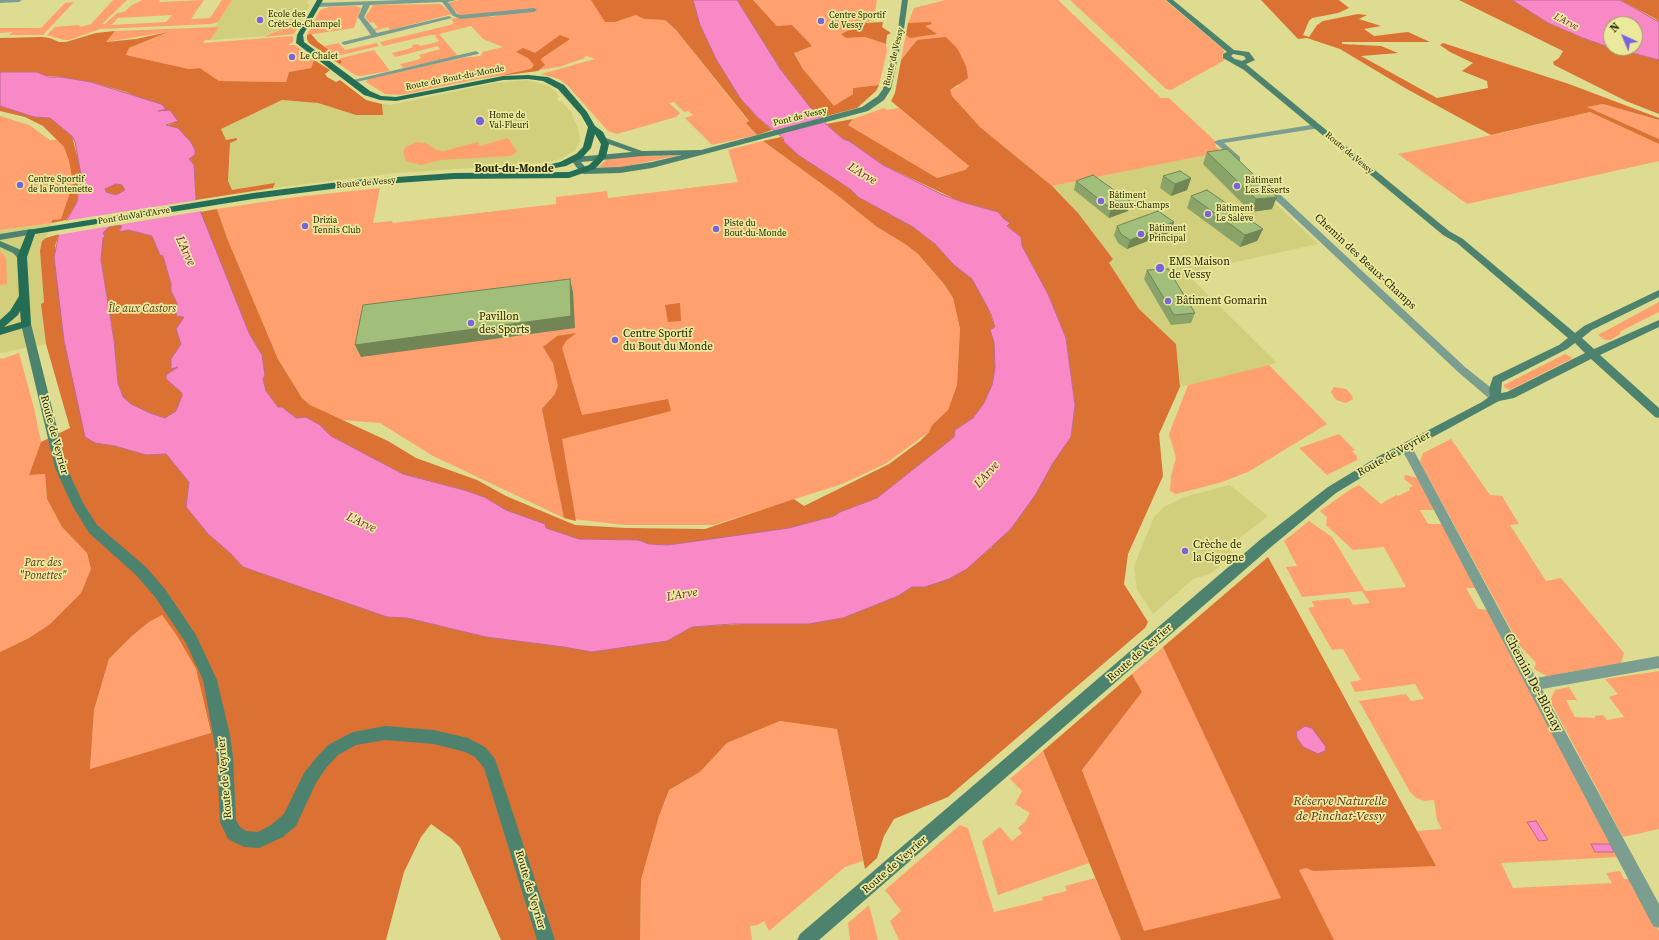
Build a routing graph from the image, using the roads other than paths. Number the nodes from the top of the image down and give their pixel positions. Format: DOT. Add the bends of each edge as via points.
graph roads {
  1 [pos="19,0"];
  2 [pos="453,0"];
  3 [pos="906,0"];
  4 [pos="1169,0"];
  5 [pos="0,1"];
  6 [pos="444,1"];
  7 [pos="319,3"];
  8 [pos="367,4"];
  9 [pos="534,10"];
  10 [pos="449,18"];
  11 [pos="375,35"];
  12 [pos="344,43"];
  13 [pos="1232,52"];
  14 [pos="476,53"];
  15 [pos="1249,62"];
  16 [pos="1239,63"];
  17 [pos="352,81"];
  18 [pos="846,115"];
  19 [pos="1320,126"];
  20 [pos="592,127"];
  21 [pos="759,138"];
  22 [pos="603,139"];
  23 [pos="699,152"];
  24 [pos="642,153"];
  25 [pos="602,157"];
  26 [pos="575,160"];
  27 [pos="1242,164"];
  28 [pos="584,171"];
  29 [pos="515,174"];
  30 [pos="1258,179"];
  31 [pos="218,202"];
  32 [pos="31,232"];
  33 [pos="0,237"];
  34 [pos="0,244"];
  35 [pos="22,257"];
  36 [pos="1657,294"];
  37 [pos="23,298"];
  38 [pos="1659,316"];
  39 [pos="1659,323"];
  40 [pos="26,324"];
  41 [pos="0,325"];
  42 [pos="1644,331"];
  43 [pos="0,332"];
  44 [pos="1575,338"];
  45 [pos="1592,354"];
  46 [pos="1496,398"];
  47 [pos="1659,414"];
  48 [pos="1404,448"];
  49 [pos="1659,662"];
  50 [pos="1534,684"];
  51 [pos="1659,920"];
  52 [pos="546,940"];
  53 [pos="806,940"];
  1 -- 5 [label="street"];
  2 -- 6 [label="street"];
  3 -- 18 [label="main road, Route de Vessy" via="887,88 874,104"];
  4 -- 13 [label="main road"];
  6 -- 8 [label="street"];
  6 -- 9 [label="street" via="455,15 461,17"];
  7 -- 8 [label="street"];
  7 -- 17 [label="main road, Route du Bout-du-Monde" via="299,41"];
  8 -- 11 [label="street" via="361,18"];
  10 -- 11 [label="street"];
  11 -- 12 [label="street"];
  13 -- 15 [label="main road, Route de Vessy" via="1249,55"];
  13 -- 16 [label="main road, Route de Vessy" via="1226,55 1227,58"];
  14 -- 17 [label="street, Route du Bout-du-Monde"];
  15 -- 16 [label="main road"];
  15 -- 19 [label="main road, Route de Vessy"];
  16 -- 19 [label="main road, Route de Vessy"];
  17 -- 20 [label="main road, Route du Bout-du-Monde" via="374,97 396,99 503,78 541,78 561,87"];
  18 -- 21 [label="main road, Pont de Vessy"];
  19 -- 27 [label="street" via="1218,142"];
  19 -- 44 [label="main road, Route de Vessy" via="1443,222 1460,241"];
  20 -- 22 [label="main road, Route du Bout-du-Monde"];
  20 -- 26 [label="main road" via="587,148"];
  21 -- 23 [label="main road, Route de Vessy"];
  22 -- 24 [label="main road, Route de Vessy"];
  22 -- 25 [label="main road"];
  23 -- 24 [label="main road, Route de Vessy"];
  23 -- 28 [label="main road, Route de Vessy" via="652,165 612,171"];
  24 -- 25 [label="main road, Route de Vessy"];
  25 -- 26 [label="main road, Route de Vessy"];
  25 -- 28 [label="main road"];
  26 -- 28 [label="main road"];
  26 -- 29 [label="main road, Route de Vessy" via="551,168"];
  28 -- 29 [label="main road, Route de Vessy" via="557,176"];
  29 -- 31 [label="main road, Route de Vessy" via="355,183"];
  30 -- 46 [label="street, Chemin des Beaux-Champs" via="1461,369"];
  31 -- 32 [label="main road, Pont du Val-d'Arve"];
  32 -- 33 [label="main road"];
  32 -- 35 [label="main road, Route de Veyrier"];
  34 -- 35 [label="main road" via="16,250"];
  35 -- 37 [label="main road, Route de Veyrier"];
  36 -- 44 [label="main road" via="1588,328"];
  37 -- 40 [label="main road, Route de Veyrier"];
  37 -- 41 [label="main road" via="14,312"];
  38 -- 42 [label="main road" via="1646,322"];
  39 -- 42 [label="main road, Route de Veyrier"];
  40 -- 43 [label="main road"];
  40 -- 52 [label="main road, Route de Veyrier" via="61,468 78,505 93,528 141,571 160,593 191,639 207,674 222,735 228,822 234,833 244,839 259,840 277,831 294,813 310,778 321,762 333,750 353,739 385,733 434,737 468,745 480,752 490,764"];
  42 -- 45 [label="main road, Route de Veyrier"];
  44 -- 45 [label="main road, Route de Vessy"];
  44 -- 46 [label="main road" via="1563,347 1497,380 1494,389"];
  45 -- 46 [label="main road, Route de Veyrier" via="1510,395"];
  45 -- 47 [label="main road, Route de Vessy"];
  46 -- 48 [label="main road, Route de Veyrier"];
  48 -- 50 [label="street, Chemin De-Blonay" via="1410,454"];
  48 -- 53 [label="main road, Route de Veyrier" via="1341,484 1305,511"];
  49 -- 50 [label="street"];
  50 -- 51 [label="street, Chemin De-Blonay"];
}
